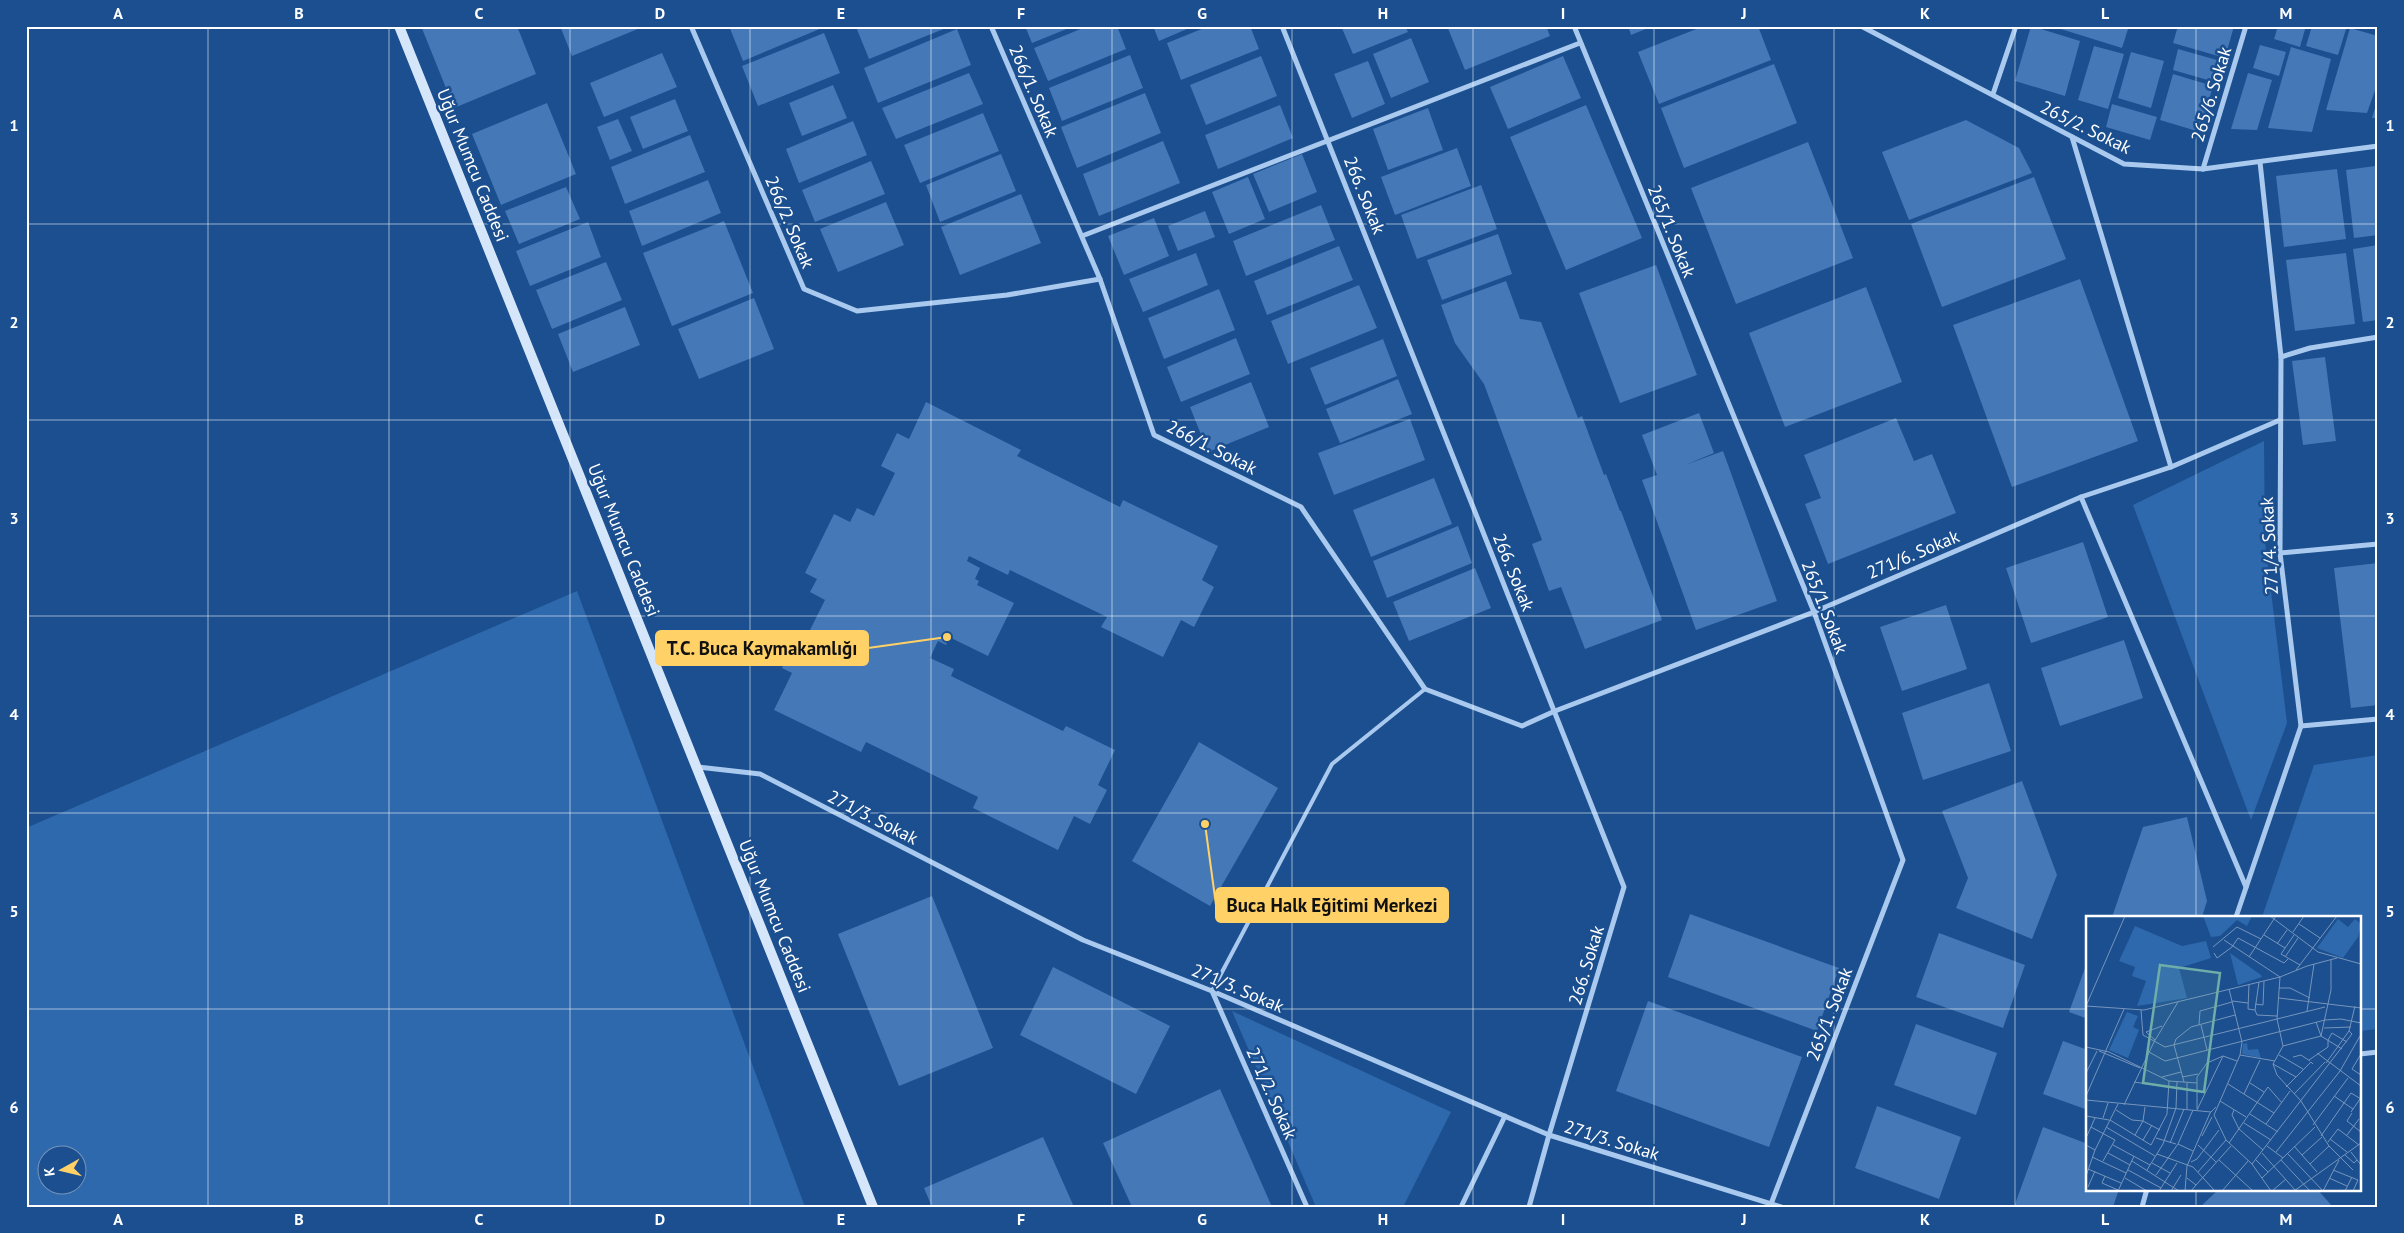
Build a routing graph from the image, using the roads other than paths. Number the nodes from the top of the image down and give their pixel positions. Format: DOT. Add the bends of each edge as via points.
graph roads {
  1 [pos="399,26"];
  2 [pos="691,26"];
  3 [pos="991,26"];
  4 [pos="1282,26"];
  5 [pos="1574,26"];
  6 [pos="1861,26"];
  7 [pos="2016,26"];
  8 [pos="2246,26"];
  9 [pos="1580,43"];
  10 [pos="1993,94"];
  11 [pos="2072,137"];
  12 [pos="1328,140"];
  13 [pos="2378,146"];
  14 [pos="2260,162"];
  15 [pos="2203,169"];
  16 [pos="1082,236"];
  17 [pos="1100,279"];
  18 [pos="2378,337"];
  19 [pos="2280,356"];
  20 [pos="2280,420"];
  21 [pos="2171,467"];
  22 [pos="2081,497"];
  23 [pos="2378,544"];
  24 [pos="2280,553"];
  25 [pos="1814,612"];
  26 [pos="1425,689"];
  27 [pos="1555,711"];
  28 [pos="2378,719"];
  29 [pos="2302,726"];
  30 [pos="698,768"];
  31 [pos="2246,887"];
  32 [pos="2236,916"];
  33 [pos="1212,991"];
  34 [pos="2378,1052"];
  35 [pos="2362,1054"];
  36 [pos="1505,1116"];
  37 [pos="1549,1135"];
  38 [pos="2147,1190"];
  39 [pos="1771,1204"];
  40 [pos="873,1207"];
  41 [pos="1307,1207"];
  42 [pos="1461,1207"];
  43 [pos="1529,1207"];
  44 [pos="1781,1207"];
  45 [pos="2142,1207"];
  1 -- 30 [label="main road, Uğur Mumcu Caddesi"];
  2 -- 17 [label="street, 266/2. Sokak" via="804,289 857,311 1007,295"];
  3 -- 16 [label="street, 266/1. Sokak"];
  4 -- 12 [label="street, 266. Sokak"];
  5 -- 9 [label="street, 265/1. Sokak"];
  6 -- 10 [label="street, 265/2. Sokak"];
  7 -- 10 [label="street"];
  8 -- 15 [label="street, 265/6. Sokak"];
  9 -- 12 [label="street"];
  9 -- 25 [label="street, 265/1. Sokak"];
  10 -- 11 [label="street, 265/2. Sokak"];
  11 -- 15 [label="street, 265/2. Sokak" via="2124,164"];
  11 -- 21 [label="street"];
  12 -- 16 [label="street"];
  12 -- 27 [label="street, 266. Sokak"];
  13 -- 14 [label="street, 265/2. Sokak"];
  14 -- 15 [label="street, 265/2. Sokak"];
  14 -- 19 [label="street, 271/4. Sokak"];
  16 -- 17 [label="street, 266/1. Sokak"];
  17 -- 26 [label="street, 266/1. Sokak" via="1154,435 1301,507"];
  18 -- 19 [label="street"];
  19 -- 20 [label="street, 271/4. Sokak"];
  20 -- 21 [label="street, 271/6. Sokak"];
  20 -- 24 [label="street, 271/4. Sokak"];
  21 -- 22 [label="street, 271/6. Sokak"];
  22 -- 25 [label="street, 271/6. Sokak"];
  22 -- 31 [label="street"];
  23 -- 24 [label="street"];
  24 -- 29 [label="street, 271/4. Sokak"];
  25 -- 27 [label="street, 271/6. Sokak"];
  25 -- 39 [label="street, 265/1. Sokak" via="1902,860"];
  26 -- 27 [label="street" via="1522,726"];
  26 -- 33 [label="lane" via="1332,764"];
  27 -- 37 [label="street, 266. Sokak" via="1624,886"];
  28 -- 29 [label="street"];
  29 -- 31 [label="street, 271/4. Sokak"];
  30 -- 33 [label="street, 271/3. Sokak" via="760,774 1083,940"];
  30 -- 40 [label="main road, Uğur Mumcu Caddesi"];
  31 -- 32 [label="street, 271/4. Sokak"];
  33 -- 36 [label="street, 271/3. Sokak"];
  33 -- 41 [label="street, 271/2. Sokak"];
  34 -- 35 [label="street"];
  36 -- 37 [label="street, 271/3. Sokak"];
  36 -- 42 [label="street"];
  37 -- 39 [label="street, 271/3. Sokak"];
  37 -- 43 [label="street"];
  38 -- 45 [label="street"];
  39 -- 44 [label="street, 271/3. Sokak"];
}
